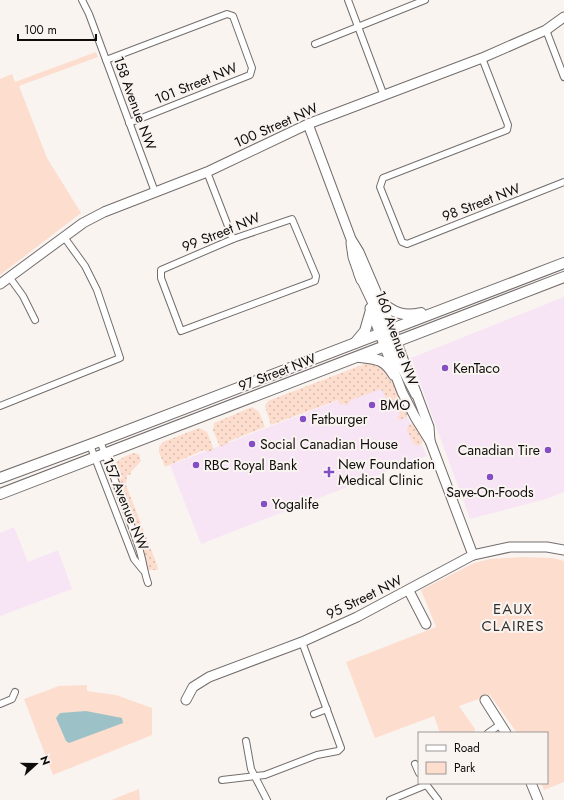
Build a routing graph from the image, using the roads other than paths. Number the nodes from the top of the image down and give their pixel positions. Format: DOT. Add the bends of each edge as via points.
graph roads {
  1 [pos="82,0"];
  2 [pos="348,0"];
  3 [pos="425,0"];
  4 [pos="564,18"];
  5 [pos="358,27"];
  6 [pos="546,30"];
  7 [pos="315,44"];
  8 [pos="482,58"];
  9 [pos="106,60"];
  10 [pos="564,77"];
  11 [pos="384,96"];
  12 [pos="129,123"];
  13 [pos="308,124"];
  14 [pos="207,172"];
  15 [pos="564,182"];
  16 [pos="155,192"];
  17 [pos="64,237"];
  18 [pos="233,239"];
  19 [pos="351,239"];
  20 [pos="564,263"];
  21 [pos="359,273"];
  22 [pos="564,277"];
  23 [pos="10,278"];
  24 [pos="0,284"];
  25 [pos="380,301"];
  26 [pos="445,309"];
  27 [pos="371,310"];
  28 [pos="34,320"];
  29 [pos="386,332"];
  30 [pos="353,344"];
  31 [pos="390,344"];
  32 [pos="358,356"];
  33 [pos="394,375"];
  34 [pos="416,394"];
  35 [pos="0,406"];
  36 [pos="100,441"];
  37 [pos="430,441"];
  38 [pos="90,445"];
  39 [pos="105,454"];
  40 [pos="94,458"];
  41 [pos="0,478"];
  42 [pos="0,494"];
  43 [pos="564,550"];
  44 [pos="473,555"];
  45 [pos="143,570"];
  46 [pos="148,583"];
  47 [pos="409,591"];
  48 [pos="426,624"];
  49 [pos="302,642"];
  50 [pos="15,692"];
  51 [pos="186,700"];
  52 [pos="485,700"];
  53 [pos="0,704"];
  54 [pos="328,709"];
  55 [pos="314,714"];
  56 [pos="501,724"];
  57 [pos="489,732"];
  58 [pos="505,732"];
  59 [pos="246,741"];
  60 [pos="415,764"];
  61 [pos="418,770"];
  62 [pos="254,777"];
  63 [pos="222,780"];
  64 [pos="425,784"];
  65 [pos="532,784"];
  66 [pos="267,800"];
  67 [pos="390,800"];
  68 [pos="438,800"];
  69 [pos="538,800"];
  1 -- 9 [label="street, 158 Avenue NW"];
  2 -- 5 [label="street"];
  3 -- 5 [label="street"];
  4 -- 6 [label="street, 100 Street NW"];
  5 -- 7 [label="street"];
  5 -- 11 [label="street"];
  6 -- 8 [label="street, 100 Street NW"];
  6 -- 10 [label="street"];
  8 -- 11 [label="street, 100 Street NW"];
  8 -- 15 [label="street, 98 Street NW" via="508,125 506,130 383,178 380,187 402,242 407,244"];
  9 -- 12 [label="street, 158 Avenue NW"];
  9 -- 12 [label="street, 101 Street NW" via="227,14 232,16 252,68 250,75"];
  11 -- 13 [label="street, 100 Street NW"];
  12 -- 16 [label="street, 158 Avenue NW"];
  13 -- 14 [label="street, 100 Street NW"];
  13 -- 19 [label="street, 160 Avenue NW"];
  14 -- 16 [label="street, 100 Street NW"];
  14 -- 18 [label="street"];
  16 -- 17 [label="street, 100 Street NW" via="104,212"];
  17 -- 23 [label="street, 100 Street NW"];
  17 -- 35 [label="street" via="86,266 120,358"];
  18 -- 18 [label="street, 99 Street NW" via="161,270 161,278 181,331 316,281 292,220"];
  19 -- 21 [label="street, 160 Avenue NW" via="353,257"];
  19 -- 25 [label="street, 160 Avenue NW"];
  20 -- 26 [label="main road, 97 Street NW"];
  21 -- 27 [label="street, 160 Avenue NW"];
  21 -- 29 [label="main road"];
  22 -- 31 [label="main road, 97 Street NW"];
  23 -- 24 [label="street, 100 Street NW"];
  23 -- 28 [label="street" via="24,296"];
  25 -- 26 [label="main road" via="391,310 405,316"];
  25 -- 29 [label="street, 160 Avenue NW"];
  26 -- 29 [label="main road, 97 Street NW"];
  27 -- 29 [label="street, 160 Avenue NW"];
  27 -- 30 [label="main road" via="365,331"];
  29 -- 30 [label="main road, 97 Street NW"];
  29 -- 31 [label="main road" via="393,341"];
  30 -- 36 [label="main road, 97 Street NW"];
  31 -- 32 [label="main road, 97 Street NW"];
  31 -- 33 [label="street, 160 Avenue NW"];
  31 -- 34 [label="main road"];
  32 -- 33 [label="main road" via="383,361"];
  32 -- 39 [label="main road, 97 Street NW"];
  33 -- 37 [label="street, 160 Avenue NW"];
  34 -- 37 [label="street, 160 Avenue NW" via="429,427"];
  36 -- 38 [label="main road, 97 Street NW"];
  36 -- 39 [label="street, 157 Avenue NW"];
  37 -- 44 [label="street, 160 Avenue NW"];
  38 -- 40 [label="street, 157 Avenue NW"];
  38 -- 41 [label="main road, 97 Street NW"];
  39 -- 40 [label="main road, 97 Street NW"];
  39 -- 45 [label="street, 157 Avenue NW" via="142,557"];
  40 -- 42 [label="main road, 97 Street NW"];
  40 -- 45 [label="street, 157 Avenue NW" via="134,559"];
  43 -- 44 [label="street, 95 Street NW" via="547,547 510,547"];
  44 -- 47 [label="street, 95 Street NW"];
  45 -- 46 [label="street, 157 Avenue NW"];
  47 -- 48 [label="street"];
  47 -- 49 [label="street, 95 Street NW"];
  49 -- 51 [label="street, 95 Street NW" via="209,677 193,687"];
  49 -- 54 [label="street"];
  50 -- 53 [label="street" via="12,698"];
  52 -- 56 [label="street"];
  54 -- 55 [label="street"];
  54 -- 62 [label="street" via="341,744 338,751 317,755"];
  56 -- 57 [label="street"];
  56 -- 58 [label="street"];
  59 -- 62 [label="street"];
  60 -- 61 [label="street"];
  62 -- 63 [label="street"];
  62 -- 66 [label="street"];
  64 -- 67 [label="street"];
  64 -- 68 [label="street"];
  65 -- 69 [label="street"];
}
